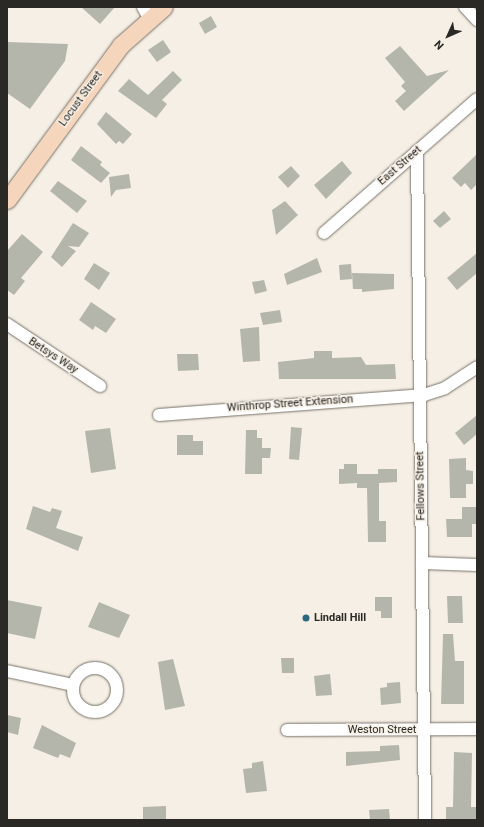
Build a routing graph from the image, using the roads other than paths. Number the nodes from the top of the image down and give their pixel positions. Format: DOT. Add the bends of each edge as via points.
graph roads {
  1 [pos="164,7"];
  2 [pos="465,7"];
  3 [pos="146,13"];
  4 [pos="477,20"];
  5 [pos="477,99"];
  6 [pos="417,151"];
  7 [pos="7,200"];
  8 [pos="324,233"];
  9 [pos="7,324"];
  10 [pos="477,367"];
  11 [pos="100,386"];
  12 [pos="420,396"];
  13 [pos="160,415"];
  14 [pos="422,563"];
  15 [pos="477,565"];
  16 [pos="7,671"];
  17 [pos="73,685"];
  18 [pos="477,728"];
  19 [pos="287,730"];
  20 [pos="425,730"];
  21 [pos="425,820"];
  1 -- 3 [label="main road, Locust Street"];
  2 -- 4 [label="street"];
  3 -- 7 [label="main road, Locust Street"];
  5 -- 6 [label="street, East Street"];
  6 -- 8 [label="street, East Street"];
  6 -- 12 [label="street, Fellows Street"];
  9 -- 11 [label="street, Betsys Way"];
  10 -- 12 [label="street, Winthrop Street Extension" via="445,388"];
  12 -- 13 [label="street, Winthrop Street Extension"];
  12 -- 14 [label="street, Fellows Street"];
  14 -- 15 [label="street"];
  14 -- 20 [label="street, Fellows Street"];
  16 -- 17 [label="street"];
  18 -- 20 [label="street, Weston Street"];
  19 -- 20 [label="street, Weston Street"];
  20 -- 21 [label="street, Fellows Street"];
}
